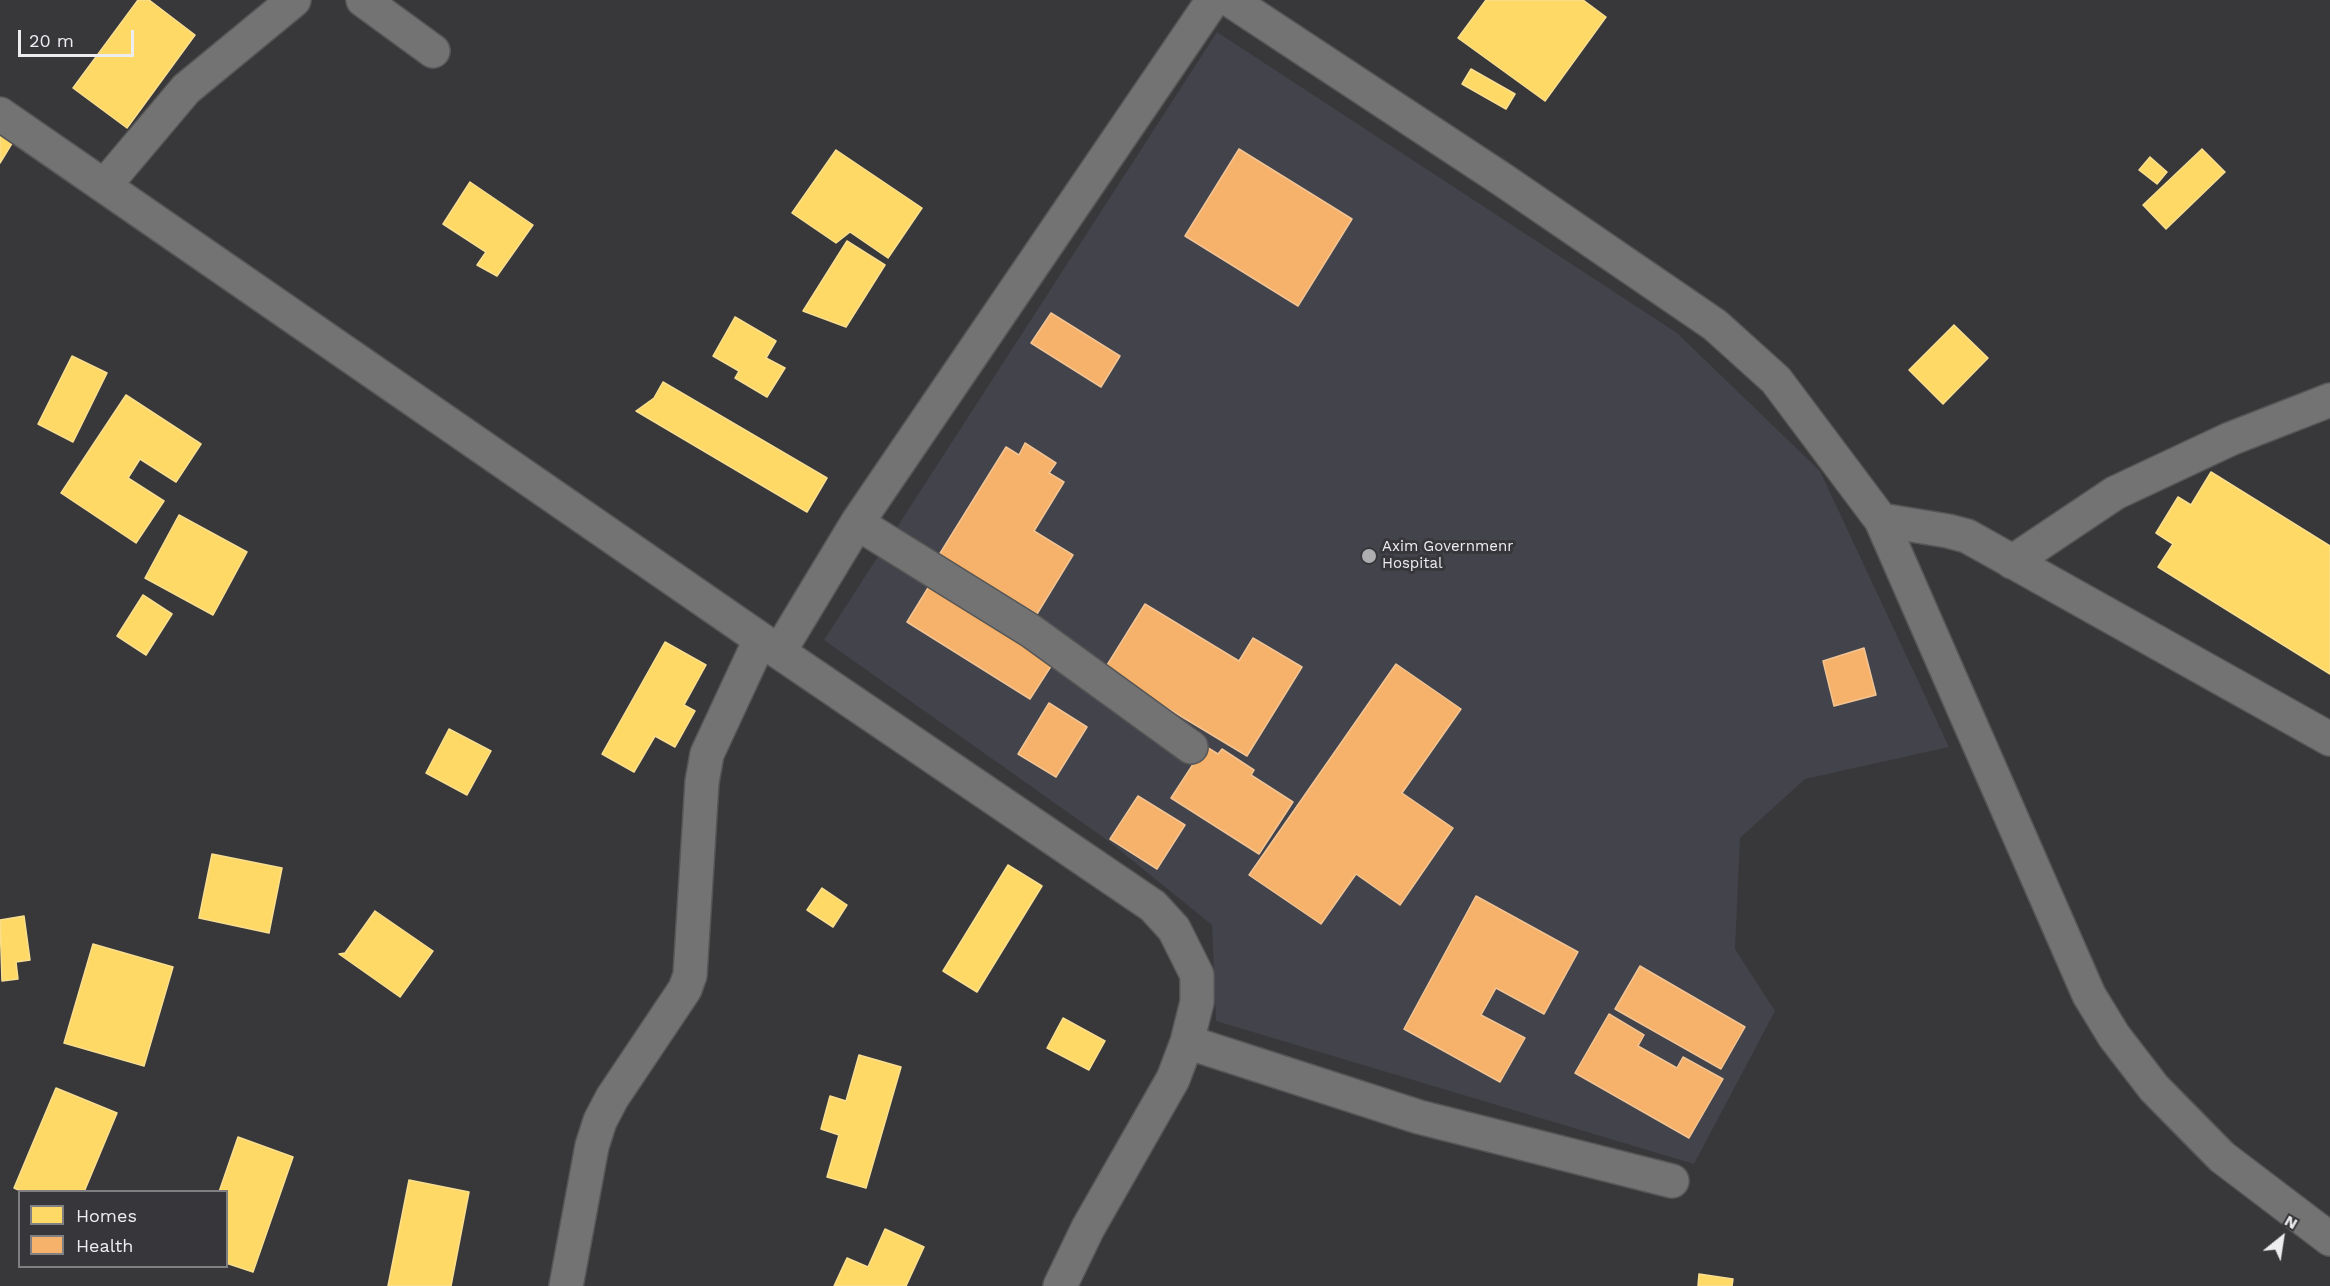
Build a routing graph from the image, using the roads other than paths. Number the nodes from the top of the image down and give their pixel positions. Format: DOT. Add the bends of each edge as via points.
graph roads {
  1 [pos="294,0"];
  2 [pos="363,0"];
  3 [pos="1213,0"];
  4 [pos="1230,0"];
  5 [pos="433,51"];
  6 [pos="0,114"];
  7 [pos="105,185"];
  8 [pos="2330,400"];
  9 [pos="1881,520"];
  10 [pos="857,523"];
  11 [pos="2012,562"];
  12 [pos="770,646"];
  13 [pos="2330,739"];
  14 [pos="1191,747"];
  15 [pos="1187,1042"];
  16 [pos="1672,1181"];
  17 [pos="2330,1239"];
  18 [pos="566,1286"];
  19 [pos="1060,1286"];
  1 -- 7 [label="street" via="186,89"];
  2 -- 5 [label="street"];
  3 -- 10 [label="street"];
  4 -- 9 [label="street" via="1715,325 1776,380"];
  6 -- 7 [label="street"];
  7 -- 12 [label="street"];
  8 -- 11 [label="street" via="2230,439 2115,493"];
  9 -- 11 [label="street" via="1967,536"];
  9 -- 17 [label="street" via="2090,994 2114,1036 2154,1088 2222,1157"];
  10 -- 12 [label="street"];
  10 -- 14 [label="street" via="1031,631"];
  11 -- 13 [label="street"];
  12 -- 15 [label="street" via="1153,906 1174,928 1197,975 1197,1002"];
  12 -- 18 [label="street" via="707,754 690,975 685,989 600,1121"];
  15 -- 16 [label="street" via="1430,1120"];
  15 -- 19 [label="street" via="1173,1079 1088,1228"];
}
